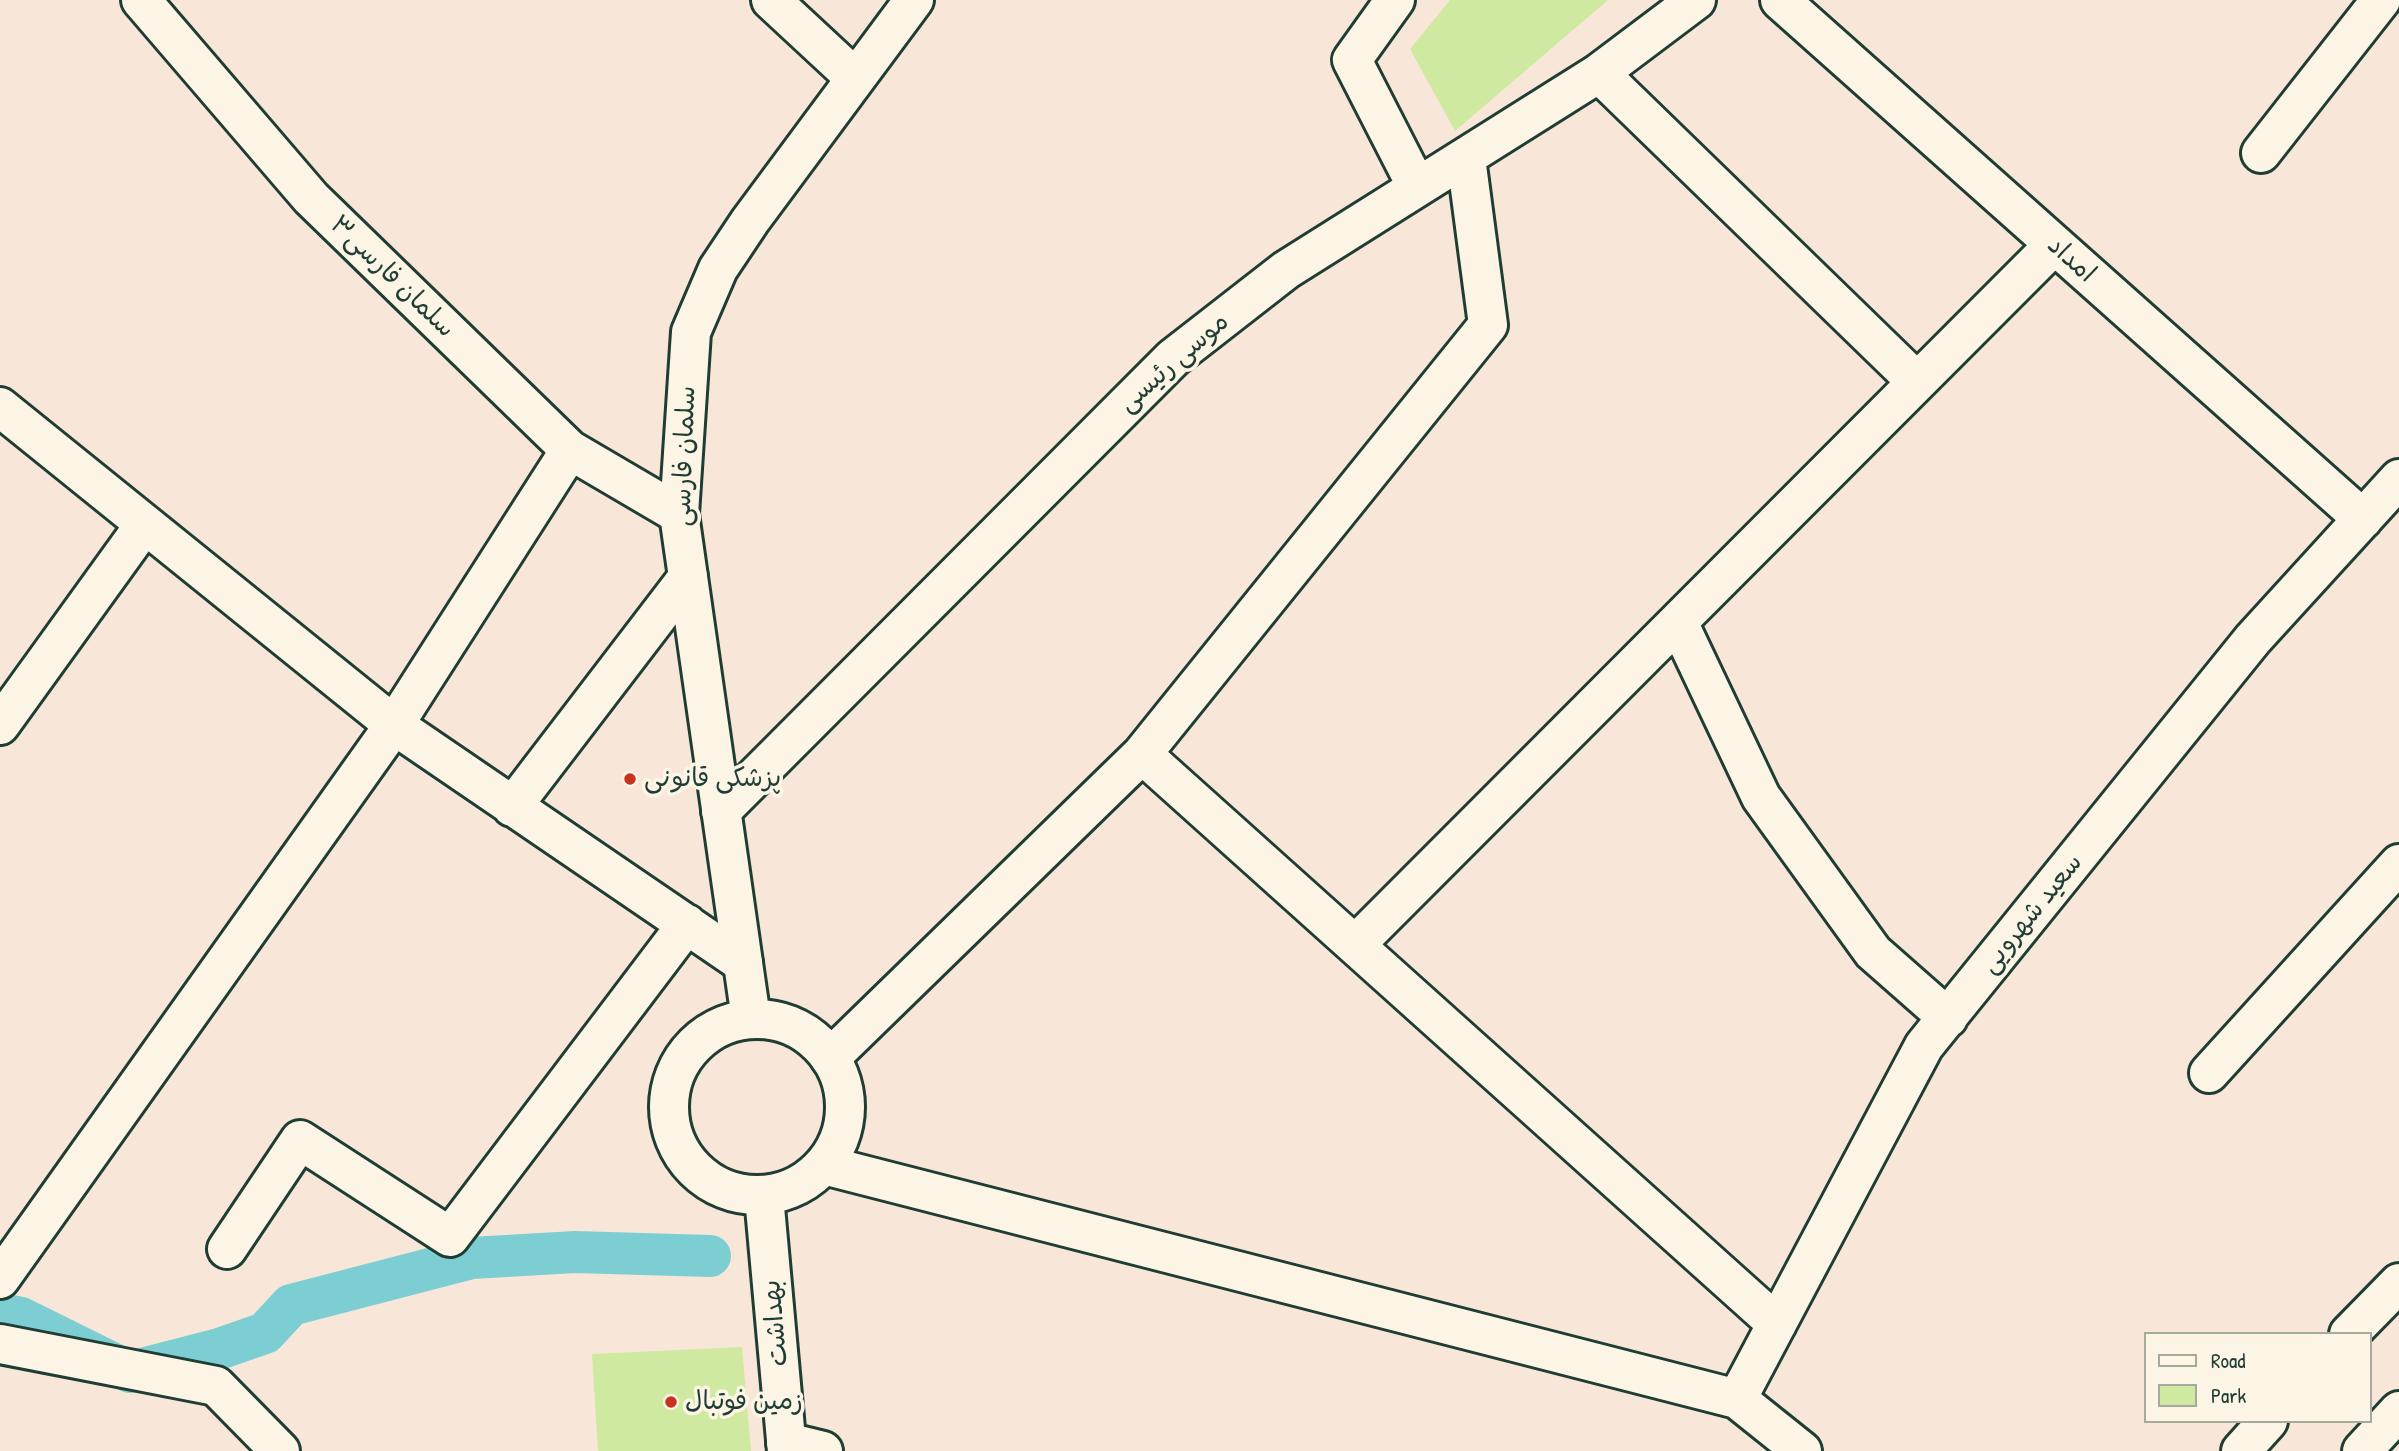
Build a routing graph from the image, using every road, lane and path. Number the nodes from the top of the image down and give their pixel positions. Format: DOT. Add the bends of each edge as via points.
graph roads {
  1 [pos="141,0"];
  2 [pos="771,0"];
  3 [pos="914,0"];
  4 [pos="1395,0"];
  5 [pos="1696,0"];
  6 [pos="1780,0"];
  7 [pos="2381,0"];
  8 [pos="1600,73"];
  9 [pos="855,78"];
  10 [pos="2261,153"];
  11 [pos="1466,158"];
  12 [pos="1417,187"];
  13 [pos="2053,245"];
  14 [pos="1917,382"];
  15 [pos="0,407"];
  16 [pos="570,450"];
  17 [pos="2399,479"];
  18 [pos="679,514"];
  19 [pos="2363,519"];
  20 [pos="145,524"];
  21 [pos="688,577"];
  22 [pos="1678,622"];
  23 [pos="13,679"];
  24 [pos="0,724"];
  25 [pos="394,725"];
  26 [pos="1142,754"];
  27 [pos="512,807"];
  28 [pos="721,811"];
  29 [pos="2399,864"];
  30 [pos="687,924"];
  31 [pos="1355,946"];
  32 [pos="743,963"];
  33 [pos="1948,1018"];
  34 [pos="751,1019"];
  35 [pos="830,1058"];
  36 [pos="2209,1073"];
  37 [pos="824,1165"];
  38 [pos="764,1196"];
  39 [pos="227,1249"];
  40 [pos="0,1279"];
  41 [pos="2399,1283"];
  42 [pos="1777,1324"];
  43 [pos="2351,1332"];
  44 [pos="0,1345"];
  45 [pos="1737,1399"];
  46 [pos="2399,1411"];
  47 [pos="2266,1423"];
  48 [pos="787,1446"];
  49 [pos="281,1451"];
  50 [pos="823,1451"];
  51 [pos="1802,1451"];
  52 [pos="2241,1451"];
  53 [pos="2362,1451"];
  1 -- 16 [label="street, سلمان فارسی۳" via="311,198"];
  2 -- 9 [label="street"];
  3 -- 9 [label="street, سلمان فارسی"];
  4 -- 12 [label="street" via="1352,60"];
  5 -- 8 [label="street, موسی رئیسی"];
  6 -- 13 [label="street, امداد"];
  7 -- 10 [label="street"];
  8 -- 11 [label="street, موسی رئیسی"];
  8 -- 14 [label="street"];
  9 -- 18 [label="street, سلمان فارسی" via="718,269 691,332"];
  11 -- 12 [label="street, موسی رئیسی"];
  11 -- 26 [label="street" via="1488,325"];
  12 -- 28 [label="street, موسی رئیسی" via="1286,270 1173,358"];
  13 -- 14 [label="street"];
  13 -- 19 [label="street, امداد"];
  14 -- 22 [label="street"];
  15 -- 20 [label="street"];
  16 -- 18 [label="street, سلمان فارسی۳"];
  16 -- 25 [label="street"];
  17 -- 19 [label="street, سعید شهرویی"];
  18 -- 21 [label="street, سلمان فارسی"];
  19 -- 33 [label="street, سعید شهرویی" via="2253,639"];
  20 -- 23 [label="street"];
  20 -- 25 [label="street"];
  21 -- 27 [label="street"];
  21 -- 28 [label="street, سلمان فارسی"];
  22 -- 31 [label="street"];
  22 -- 33 [label="street" via="1761,797 1872,952"];
  23 -- 24 [label="street"];
  25 -- 27 [label="street"];
  25 -- 40 [label="street"];
  26 -- 31 [label="street"];
  26 -- 35 [label="street"];
  27 -- 30 [label="street"];
  28 -- 32 [label="street, سلمان فارسی"];
  29 -- 36 [label="street"];
  30 -- 32 [label="street"];
  30 -- 39 [label="street" via="450,1237 300,1140"];
  31 -- 42 [label="street"];
  32 -- 34 [label="street, سلمان فارسی"];
  33 -- 42 [label="street, سعید شهرویی" via="1924,1046"];
  34 -- 35 [label="street" via="774,1020 796,1028 815,1040"];
  34 -- 38 [label="street" via="708,1034 690,1050 678,1069 669,1114 684,1157 700,1174 741,1195"];
  35 -- 37 [label="street" via="841,1078 844,1124"];
  37 -- 38 [label="street" via="807,1181"];
  37 -- 45 [label="street"];
  38 -- 48 [label="street, بهداشت"];
  41 -- 43 [label="street"];
  42 -- 45 [label="street, سعید شهرویی"];
  44 -- 49 [label="street" via="216,1386"];
  45 -- 51 [label="street"];
  46 -- 53 [label="street"];
  47 -- 52 [label="street"];
  48 -- 50 [label="street"];
}
